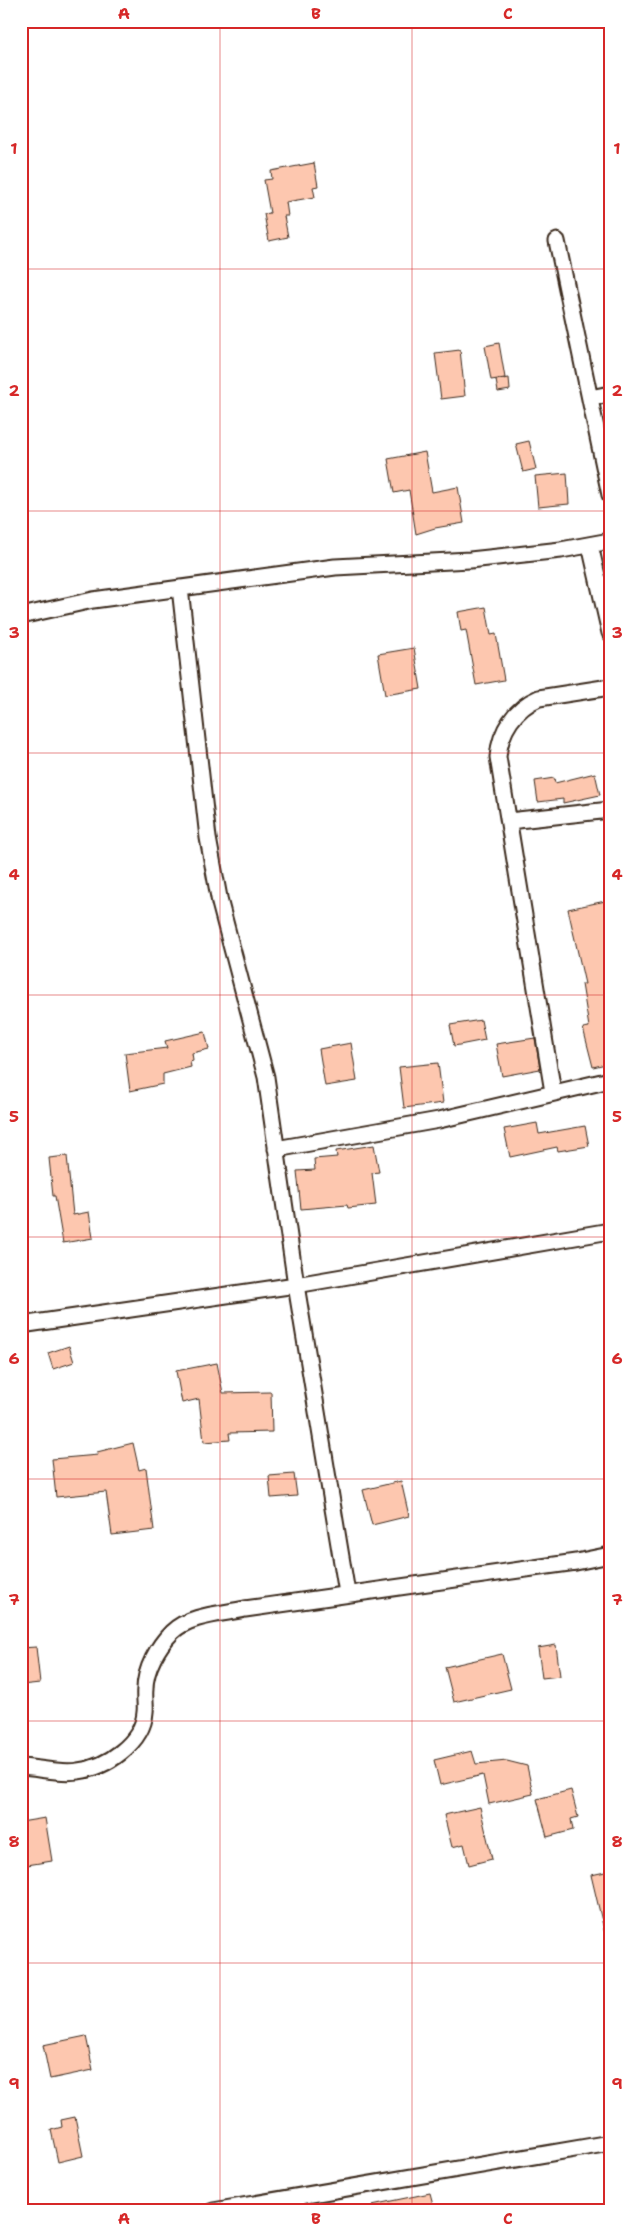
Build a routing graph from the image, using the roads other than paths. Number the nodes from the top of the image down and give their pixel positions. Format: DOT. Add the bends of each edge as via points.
graph roads {
  1 [pos="557,241"];
  2 [pos="610,394"];
  3 [pos="590,398"];
  4 [pos="610,496"];
  5 [pos="610,541"];
  6 [pos="590,545"];
  7 [pos="180,588"];
  8 [pos="21,616"];
  9 [pos="610,633"];
  10 [pos="610,687"];
  11 [pos="610,810"];
  12 [pos="510,821"];
  13 [pos="610,1080"];
  14 [pos="553,1092"];
  15 [pos="276,1149"];
  16 [pos="610,1231"];
  17 [pos="296,1285"];
  18 [pos="21,1325"];
  19 [pos="610,1555"];
  20 [pos="347,1593"];
  21 [pos="21,1767"];
  22 [pos="610,2143"];
  23 [pos="213,2211"];
  1 -- 3 [label="street"];
  2 -- 3 [label="street"];
  3 -- 4 [label="street"];
  5 -- 6 [label="street"];
  6 -- 7 [label="street" via="470,560 335,567"];
  6 -- 9 [label="street"];
  7 -- 8 [label="street" via="94,600"];
  7 -- 15 [label="street" via="212,857 220,903 259,1047"];
  10 -- 12 [label="street" via="539,698 528,703 509,723 499,743 498,757"];
  11 -- 12 [label="street"];
  12 -- 14 [label="street"];
  13 -- 14 [label="street"];
  14 -- 15 [label="street" via="438,1120"];
  15 -- 17 [label="street"];
  16 -- 17 [label="street"];
  17 -- 18 [label="street"];
  17 -- 20 [label="street"];
  19 -- 20 [label="street"];
  20 -- 21 [label="street" via="245,1609 186,1623 173,1630 152,1662 145,1687 145,1719 123,1751 100,1766 76,1772"];
  22 -- 23 [label="street"];
}
